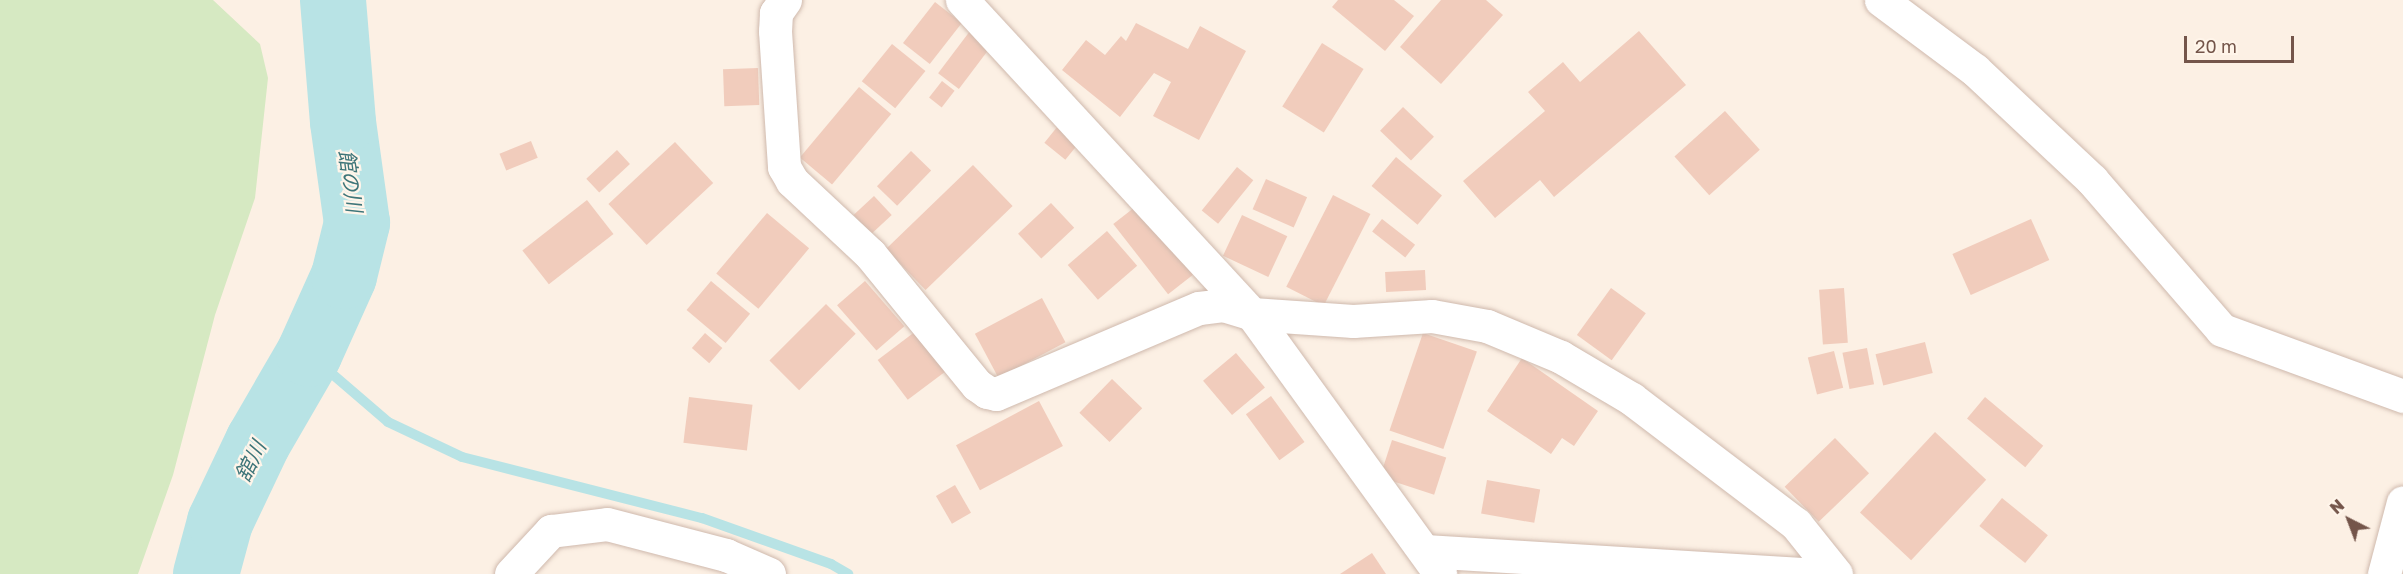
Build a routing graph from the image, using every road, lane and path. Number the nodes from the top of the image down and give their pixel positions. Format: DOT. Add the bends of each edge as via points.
graph roads {
  1 [pos="784,0"];
  2 [pos="962,0"];
  3 [pos="1881,0"];
  4 [pos="1252,314"];
  5 [pos="2403,396"];
  6 [pos="2403,502"];
  7 [pos="1432,562"];
  8 [pos="511,574"];
  9 [pos="769,574"];
  10 [pos="1805,574"];
  11 [pos="1836,574"];
  12 [pos="2384,574"];
  1 -- 4 [label="street" via="776,13 775,32 784,167 792,181 870,254 977,385 996,394 1199,308 1223,305"];
  2 -- 4 [label="street"];
  3 -- 5 [label="street" via="1975,70 2092,180 2222,330"];
  4 -- 7 [label="street"];
  4 -- 11 [label="street" via="1353,321 1432,316 1487,326 1561,357 1632,399 1796,524"];
  6 -- 12 [label="street"];
  7 -- 10 [label="street"];
  8 -- 9 [label="street" via="551,531 606,524 726,555"];
}
